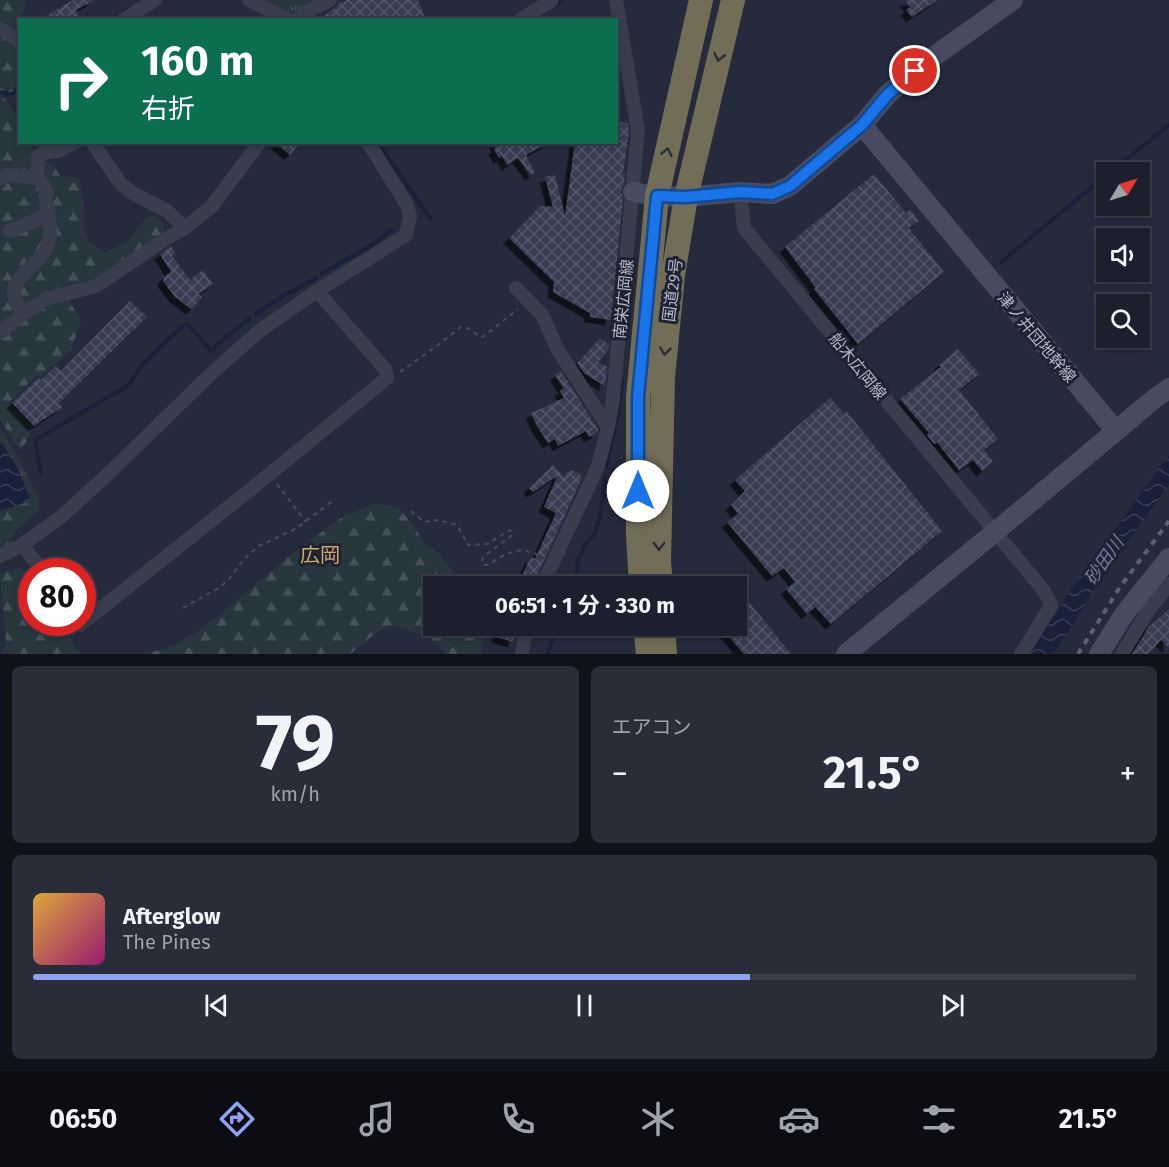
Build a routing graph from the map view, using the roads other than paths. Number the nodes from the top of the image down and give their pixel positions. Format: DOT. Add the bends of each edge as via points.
graph roads {
  1 [pos="155,0"];
  2 [pos="249,0"];
  3 [pos="330,0"];
  4 [pos="552,0"];
  5 [pos="616,0"];
  6 [pos="701,0"];
  7 [pos="733,0"];
  8 [pos="1013,0"];
  9 [pos="126,18"];
  10 [pos="284,18"];
  11 [pos="298,18"];
  12 [pos="523,18"];
  13 [pos="0,29"];
  14 [pos="18,42"];
  15 [pos="862,125"];
  16 [pos="72,144"];
  17 [pos="93,144"];
  18 [pos="258,144"];
  19 [pos="369,144"];
  20 [pos="37,174"];
  21 [pos="0,179"];
  22 [pos="633,192"];
  23 [pos="740,192"];
  24 [pos="657,196"];
  25 [pos="686,197"];
  26 [pos="48,215"];
  27 [pos="185,228"];
  28 [pos="10,231"];
  29 [pos="516,288"];
  30 [pos="317,291"];
  31 [pos="22,314"];
  32 [pos="0,333"];
  33 [pos="1169,388"];
  34 [pos="608,427"];
  35 [pos="1116,431"];
  36 [pos="995,532"];
  37 [pos="22,545"];
  38 [pos="0,556"];
  39 [pos="33,558"];
  40 [pos="1169,558"];
  41 [pos="546,576"];
  42 [pos="640,576"];
  43 [pos="660,576"];
  44 [pos="1169,584"];
  45 [pos="96,612"];
  46 [pos="525,636"];
  47 [pos="646,636"];
  48 [pos="663,636"];
  49 [pos="522,654"];
  50 [pos="648,654"];
  51 [pos="664,654"];
  52 [pos="846,654"];
  53 [pos="1021,654"];
  54 [pos="1100,654"];
  55 [pos="1122,654"];
  1 -- 9 [label="street"];
  2 -- 10 [label="street"];
  3 -- 11 [label="street"];
  4 -- 12 [label="street"];
  5 -- 22 [label="street, 南栄広岡線" via="638,131"];
  24 -- 6 [label="highway, 国道29号, one-way"];
  7 -- 25 [label="highway, 国道29号, one-way"];
  8 -- 15 [label="street" via="929,60 888,94"];
  13 -- 14 [label="street"];
  15 -- 23 [label="street" via="790,186 772,194"];
  15 -- 35 [label="street, 津ノ井団地幹線"];
  16 -- 20 [label="street" via="38,156"];
  17 -- 27 [label="street" via="120,183"];
  18 -- 27 [label="street" via="212,206"];
  19 -- 30 [label="street" via="407,205 410,217 406,235"];
  20 -- 21 [label="street"];
  20 -- 26 [label="street" via="46,190"];
  22 -- 24 [label="street"];
  22 -- 34 [label="street, 南栄広岡線"];
  23 -- 25 [label="street"];
  23 -- 36 [label="street, 船木広岡線" via="744,228"];
  24 -- 25 [label="street"];
  24 -- 42 [label="highway, 国道29号" via="638,397"];
  25 -- 43 [label="highway, 国道29号, one-way" via="673,275 663,377"];
  26 -- 28 [label="street"];
  26 -- 31 [label="street" via="48,244 42,256 14,285 14,297"];
  27 -- 31 [label="street" via="96,286 46,299"];
  29 -- 34 [label="street" via="543,316 556,347"];
  30 -- 37 [label="street" via="258,332 61,517"];
  30 -- 45 [label="street" via="386,369 387,378"];
  31 -- 32 [label="street"];
  33 -- 35 [label="street"];
  34 -- 41 [label="street, 南栄広岡線" via="598,466"];
  35 -- 36 [label="street"];
  36 -- 52 [label="street"];
  36 -- 53 [label="street, 船木広岡線" via="1044,591 1050,606"];
  37 -- 38 [label="street"];
  37 -- 39 [label="street"];
  40 -- 54 [label="street" via="1125,613"];
  44 -- 55 [label="street"];
  46 -- 49 [label="street"];
  47 -- 50 [label="highway"];
  48 -- 51 [label="highway"];
}
